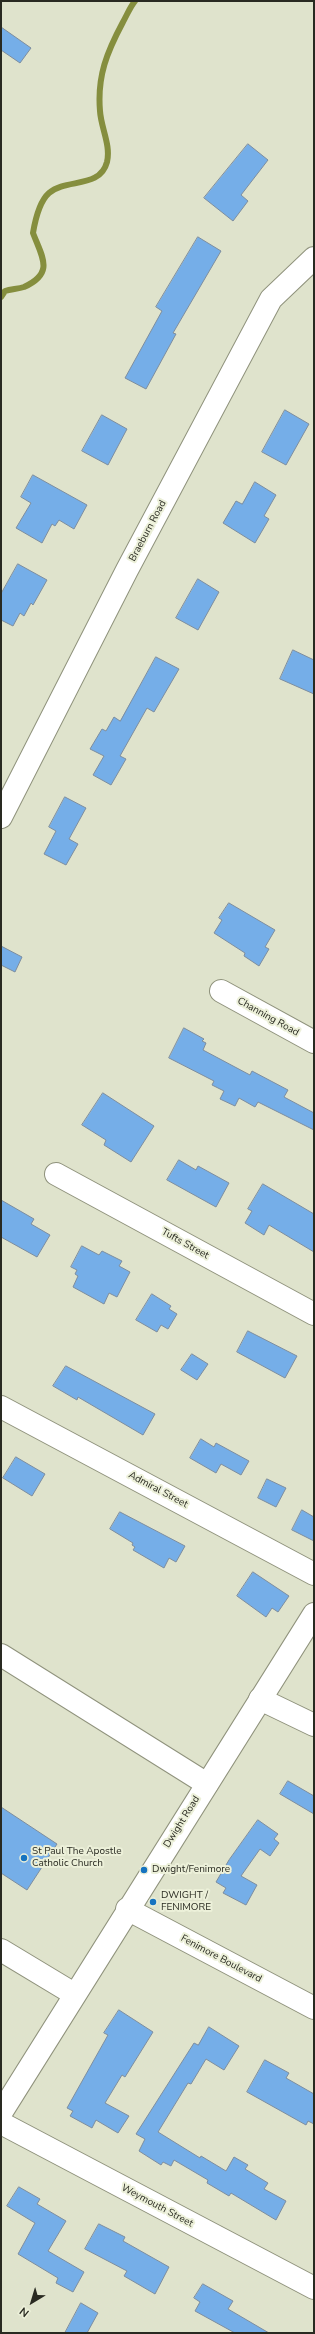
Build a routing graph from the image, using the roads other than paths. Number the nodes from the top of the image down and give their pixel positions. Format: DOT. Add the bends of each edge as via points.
graph roads {
  1 [pos="311,267"];
  2 [pos="9,781"];
  3 [pos="1,817"];
  4 [pos="221,991"];
  5 [pos="314,1042"];
  6 [pos="56,1174"];
  7 [pos="314,1314"];
  8 [pos="1,1407"];
  9 [pos="314,1574"];
  10 [pos="314,1614"];
  11 [pos="1,1655"];
  12 [pos="260,1699"];
  13 [pos="314,1725"];
  14 [pos="207,1784"];
  15 [pos="127,1909"];
  16 [pos="1,1950"];
  17 [pos="74,1994"];
  18 [pos="314,2008"];
  19 [pos="1,2113"];
  20 [pos="1,2123"];
  21 [pos="314,2288"];
  1 -- 2 [label="street, Braeburn Road" via="271,299 127,570"];
  2 -- 3 [label="street, Braeburn Road"];
  4 -- 5 [label="street, Channing Road"];
  6 -- 7 [label="street, Tufts Street"];
  8 -- 9 [label="street, Admiral Street"];
  10 -- 12 [label="street, Dwight Road"];
  11 -- 14 [label="street"];
  12 -- 13 [label="street"];
  12 -- 14 [label="street, Dwight Road"];
  14 -- 15 [label="street, Dwight Road"];
  15 -- 17 [label="street, Dwight Road"];
  15 -- 18 [label="street, Fenimore Boulevard"];
  16 -- 17 [label="street"];
  17 -- 19 [label="street, Dwight Road"];
  20 -- 21 [label="street, Weymouth Street"];
}
